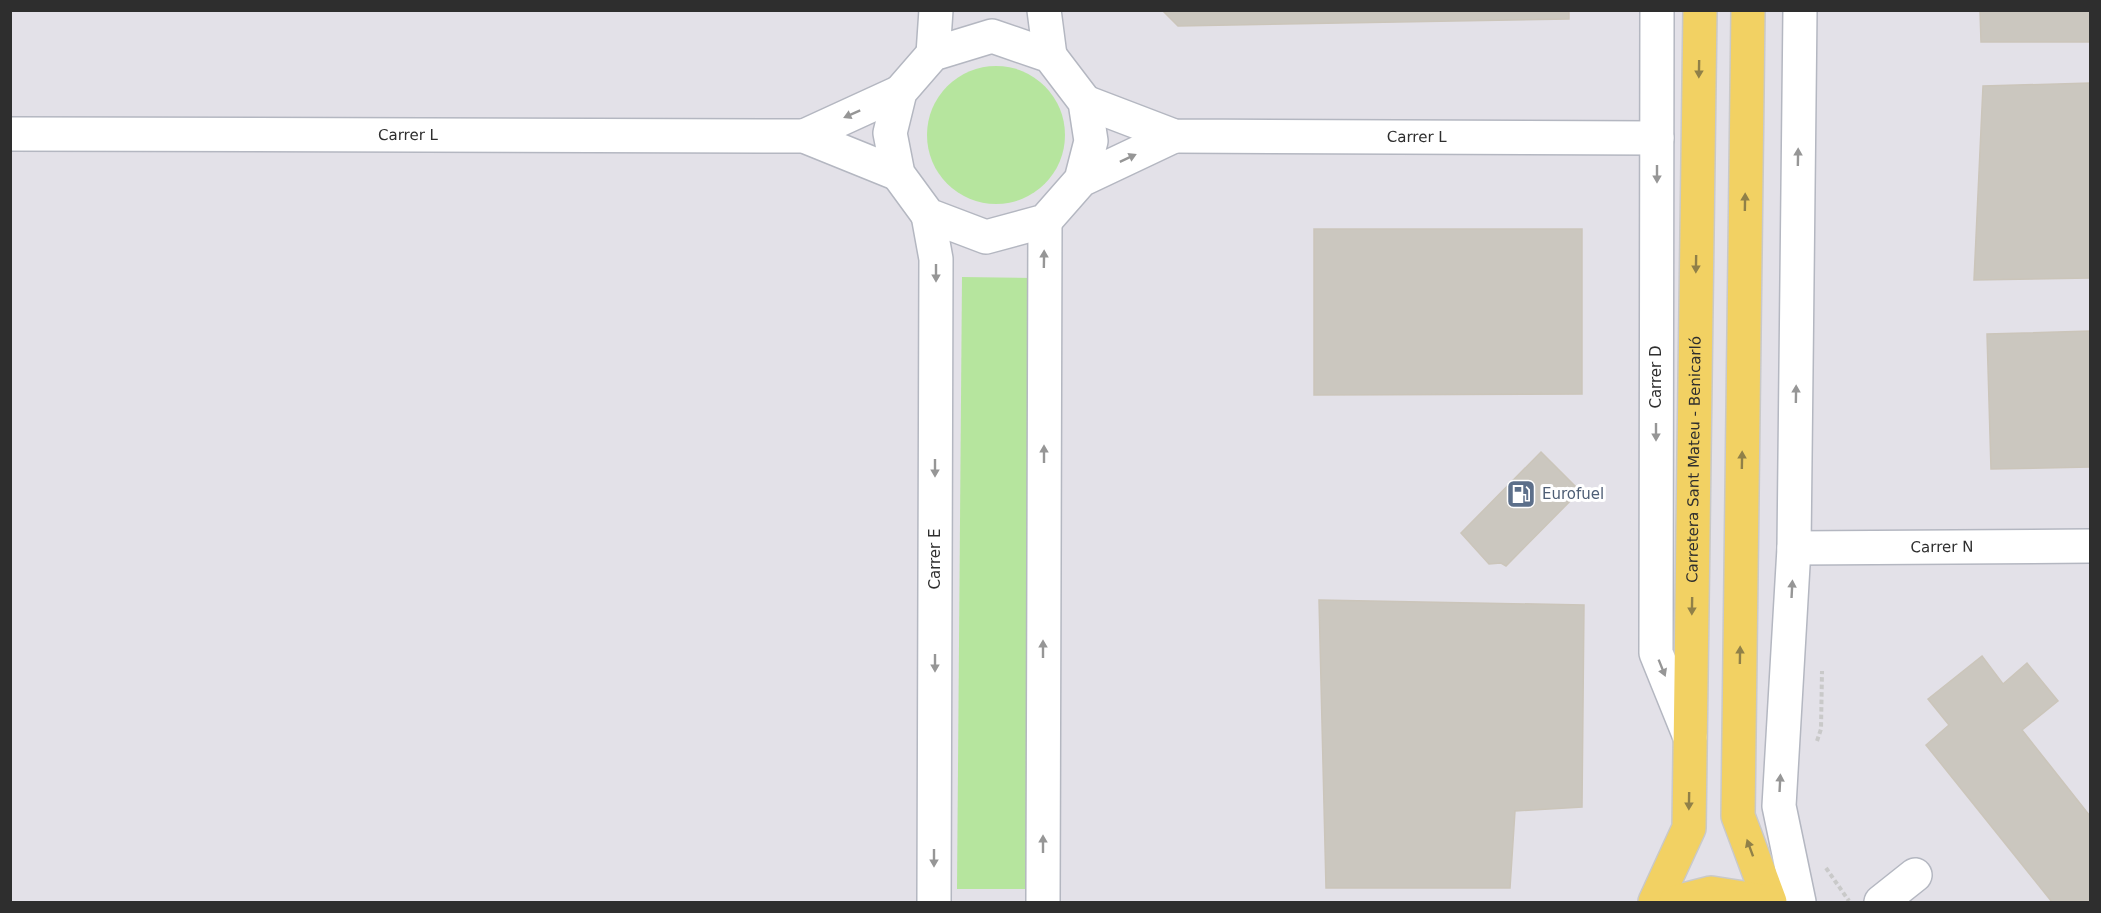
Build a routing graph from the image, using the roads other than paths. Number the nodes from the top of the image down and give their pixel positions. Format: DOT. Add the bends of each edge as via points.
graph roads {
  1 [pos="936,10"];
  2 [pos="1044,10"];
  3 [pos="1657,10"];
  4 [pos="1700,10"];
  5 [pos="1748,10"];
  6 [pos="1800,10"];
  7 [pos="933,54"];
  8 [pos="1050,56"];
  9 [pos="900,92"];
  10 [pos="1085,102"];
  11 [pos="10,134"];
  12 [pos="804,136"];
  13 [pos="1174,136"];
  14 [pos="1657,138"];
  15 [pos="898,174"];
  16 [pos="1081,180"];
  17 [pos="928,215"];
  18 [pos="1045,221"];
  19 [pos="2091,546"];
  20 [pos="1794,548"];
  21 [pos="1690,737"];
  22 [pos="1915,875"];
  23 [pos="934,903"];
  24 [pos="1043,903"];
  25 [pos="1655,903"];
  26 [pos="1676,903"];
  27 [pos="1770,903"];
  28 [pos="1799,903"];
  29 [pos="1881,903"];
  1 -- 7 [label="street"];
  2 -- 8 [label="street"];
  3 -- 14 [label="street, Carrer D"];
  4 -- 21 [label="main road, Carretera Sant Mateu - Benicarló, one-way"];
  27 -- 5 [label="main road, one-way" via="1738,816"];
  20 -- 6 [label="street, one-way"];
  7 -- 8 [label="street" via="992,36"];
  7 -- 9 [label="street"];
  8 -- 10 [label="street"];
  9 -- 12 [label="street, Carrer L, one-way"];
  9 -- 15 [label="street" via="890,133"];
  10 -- 13 [label="street, Carrer L"];
  10 -- 16 [label="street" via="1091,141"];
  11 -- 12 [label="street, Carrer L"];
  12 -- 15 [label="street, Carrer L"];
  13 -- 14 [label="street, Carrer L"];
  16 -- 13 [label="street, Carrer L, one-way"];
  14 -- 21 [label="street, Carrer D, one-way" via="1656,653"];
  15 -- 17 [label="street"];
  16 -- 18 [label="street"];
  17 -- 18 [label="street" via="986,237"];
  17 -- 23 [label="street, Carrer E, one-way" via="936,259"];
  24 -- 18 [label="street, one-way"];
  19 -- 20 [label="street, Carrer N"];
  28 -- 20 [label="street, one-way" via="1779,806"];
  21 -- 25 [label="main road, Carretera Sant Mateu - Benicarló, one-way" via="1689,828"];
  22 -- 29 [label="street"];
  26 -- 27 [label="main road" via="1711,893"];
}
